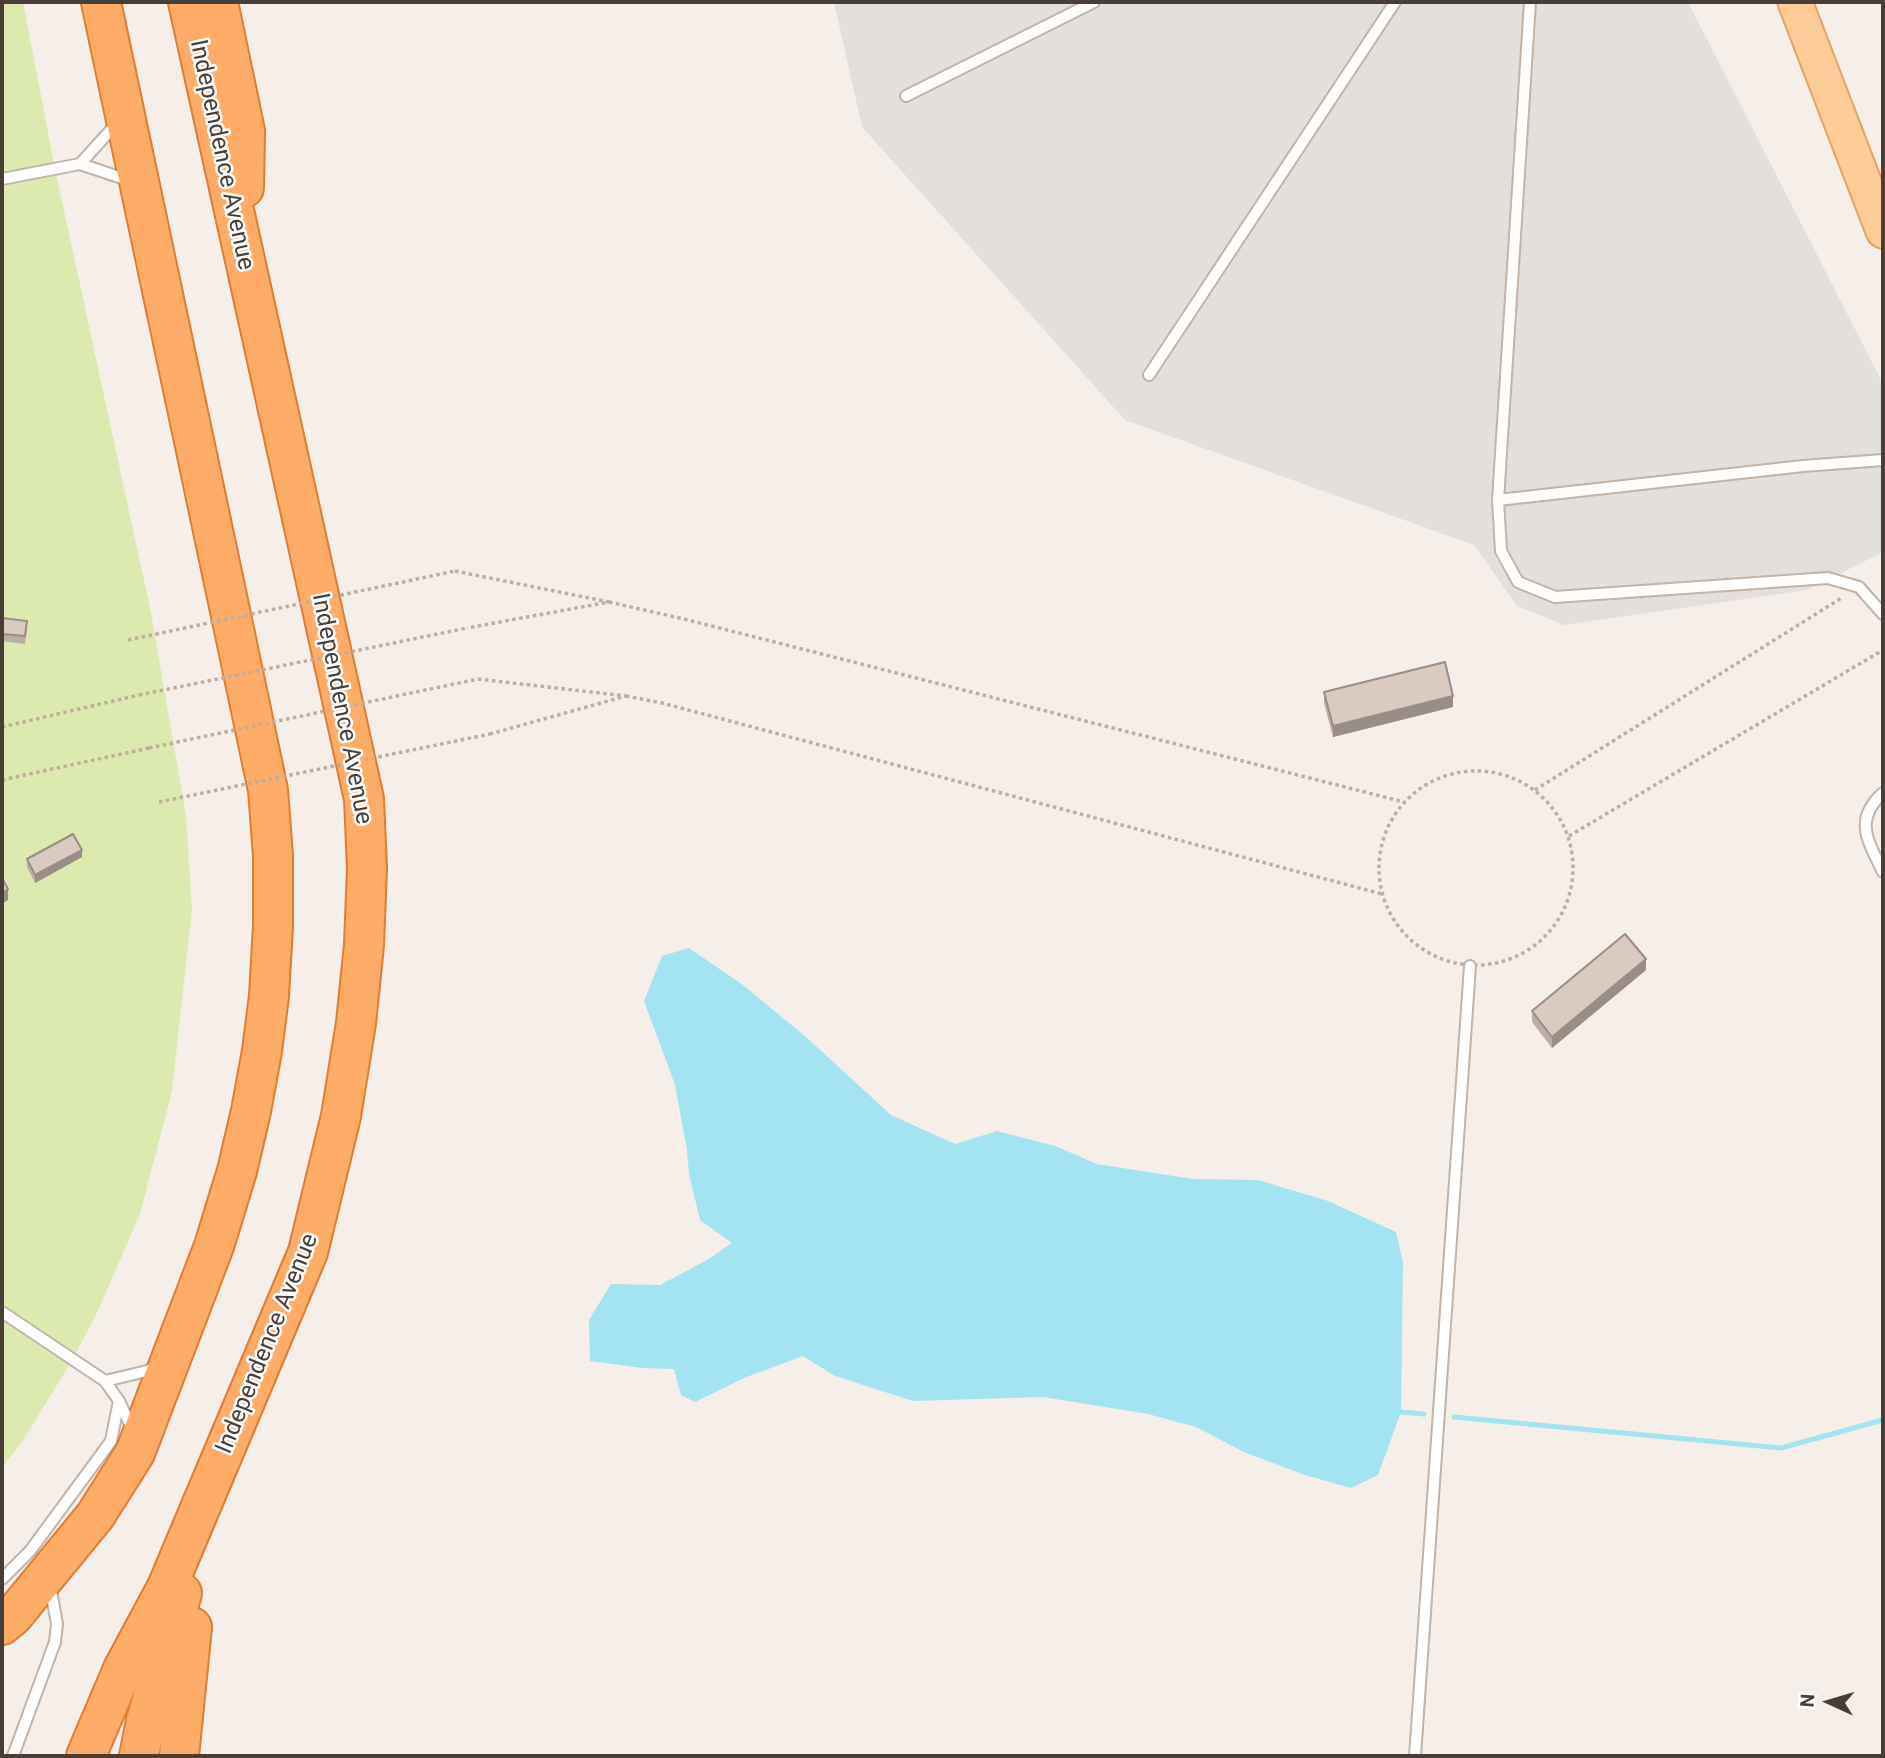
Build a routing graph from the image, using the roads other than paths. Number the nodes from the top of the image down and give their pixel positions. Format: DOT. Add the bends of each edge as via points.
graph roads {
  1 [pos="101,2"];
  2 [pos="188,2"];
  3 [pos="218,2"];
  4 [pos="1094,2"];
  5 [pos="1395,2"];
  6 [pos="1530,2"];
  7 [pos="1795,2"];
  8 [pos="906,96"];
  9 [pos="123,116"];
  10 [pos="80,164"];
  11 [pos="2,179"];
  12 [pos="138,183"];
  13 [pos="1883,231"];
  14 [pos="243,253"];
  15 [pos="1149,375"];
  16 [pos="1883,460"];
  17 [pos="1498,500"];
  18 [pos="1883,614"];
  19 [pos="1883,793"];
  20 [pos="1883,872"];
  21 [pos="1470,966"];
  22 [pos="2,1312"];
  23 [pos="173,1356"];
  24 [pos="105,1381"];
  25 [pos="120,1401"];
  26 [pos="135,1453"];
  27 [pos="205,1499"];
  28 [pos="48,1573"];
  29 [pos="2,1579"];
  30 [pos="2,1626"];
  31 [pos="13,1756"];
  32 [pos="86,1756"];
  33 [pos="139,1756"];
  34 [pos="178,1756"];
  35 [pos="1415,1756"];
  1 -- 9 [label="highway"];
  2 -- 14 [label="highway, Independence Avenue"];
  3 -- 14 [label="highway" via="244,131"];
  4 -- 8 [label="lane"];
  5 -- 15 [label="lane"];
  6 -- 17 [label="lane"];
  7 -- 13 [label="main road"];
  9 -- 10 [label="lane"];
  9 -- 12 [label="highway"];
  10 -- 11 [label="lane"];
  10 -- 12 [label="lane"];
  12 -- 23 [label="highway" via="268,790 273,856 269,996 251,1111 214,1246"];
  14 -- 27 [label="highway, Independence Avenue" via="363,799 367,868 356,1023 341,1116 308,1252"];
  16 -- 17 [label="lane"];
  17 -- 18 [label="lane" via="1501,551 1518,582 1555,597 1828,578 1859,587"];
  19 -- 20 [label="lane" via="1871,804 1866,822 1868,841"];
  21 -- 35 [label="lane"];
  22 -- 24 [label="lane"];
  23 -- 24 [label="lane" via="147,1371"];
  23 -- 26 [label="highway"];
  24 -- 25 [label="lane"];
  25 -- 26 [label="lane" via="131,1423"];
  25 -- 29 [label="lane" via="111,1441 30,1551"];
  26 -- 28 [label="highway" via="95,1516"];
  27 -- 32 [label="highway, Independence Avenue"];
  27 -- 33 [label="highway"];
  27 -- 34 [label="highway"];
  28 -- 30 [label="highway"];
  28 -- 31 [label="lane" via="57,1624 55,1642"];
}
